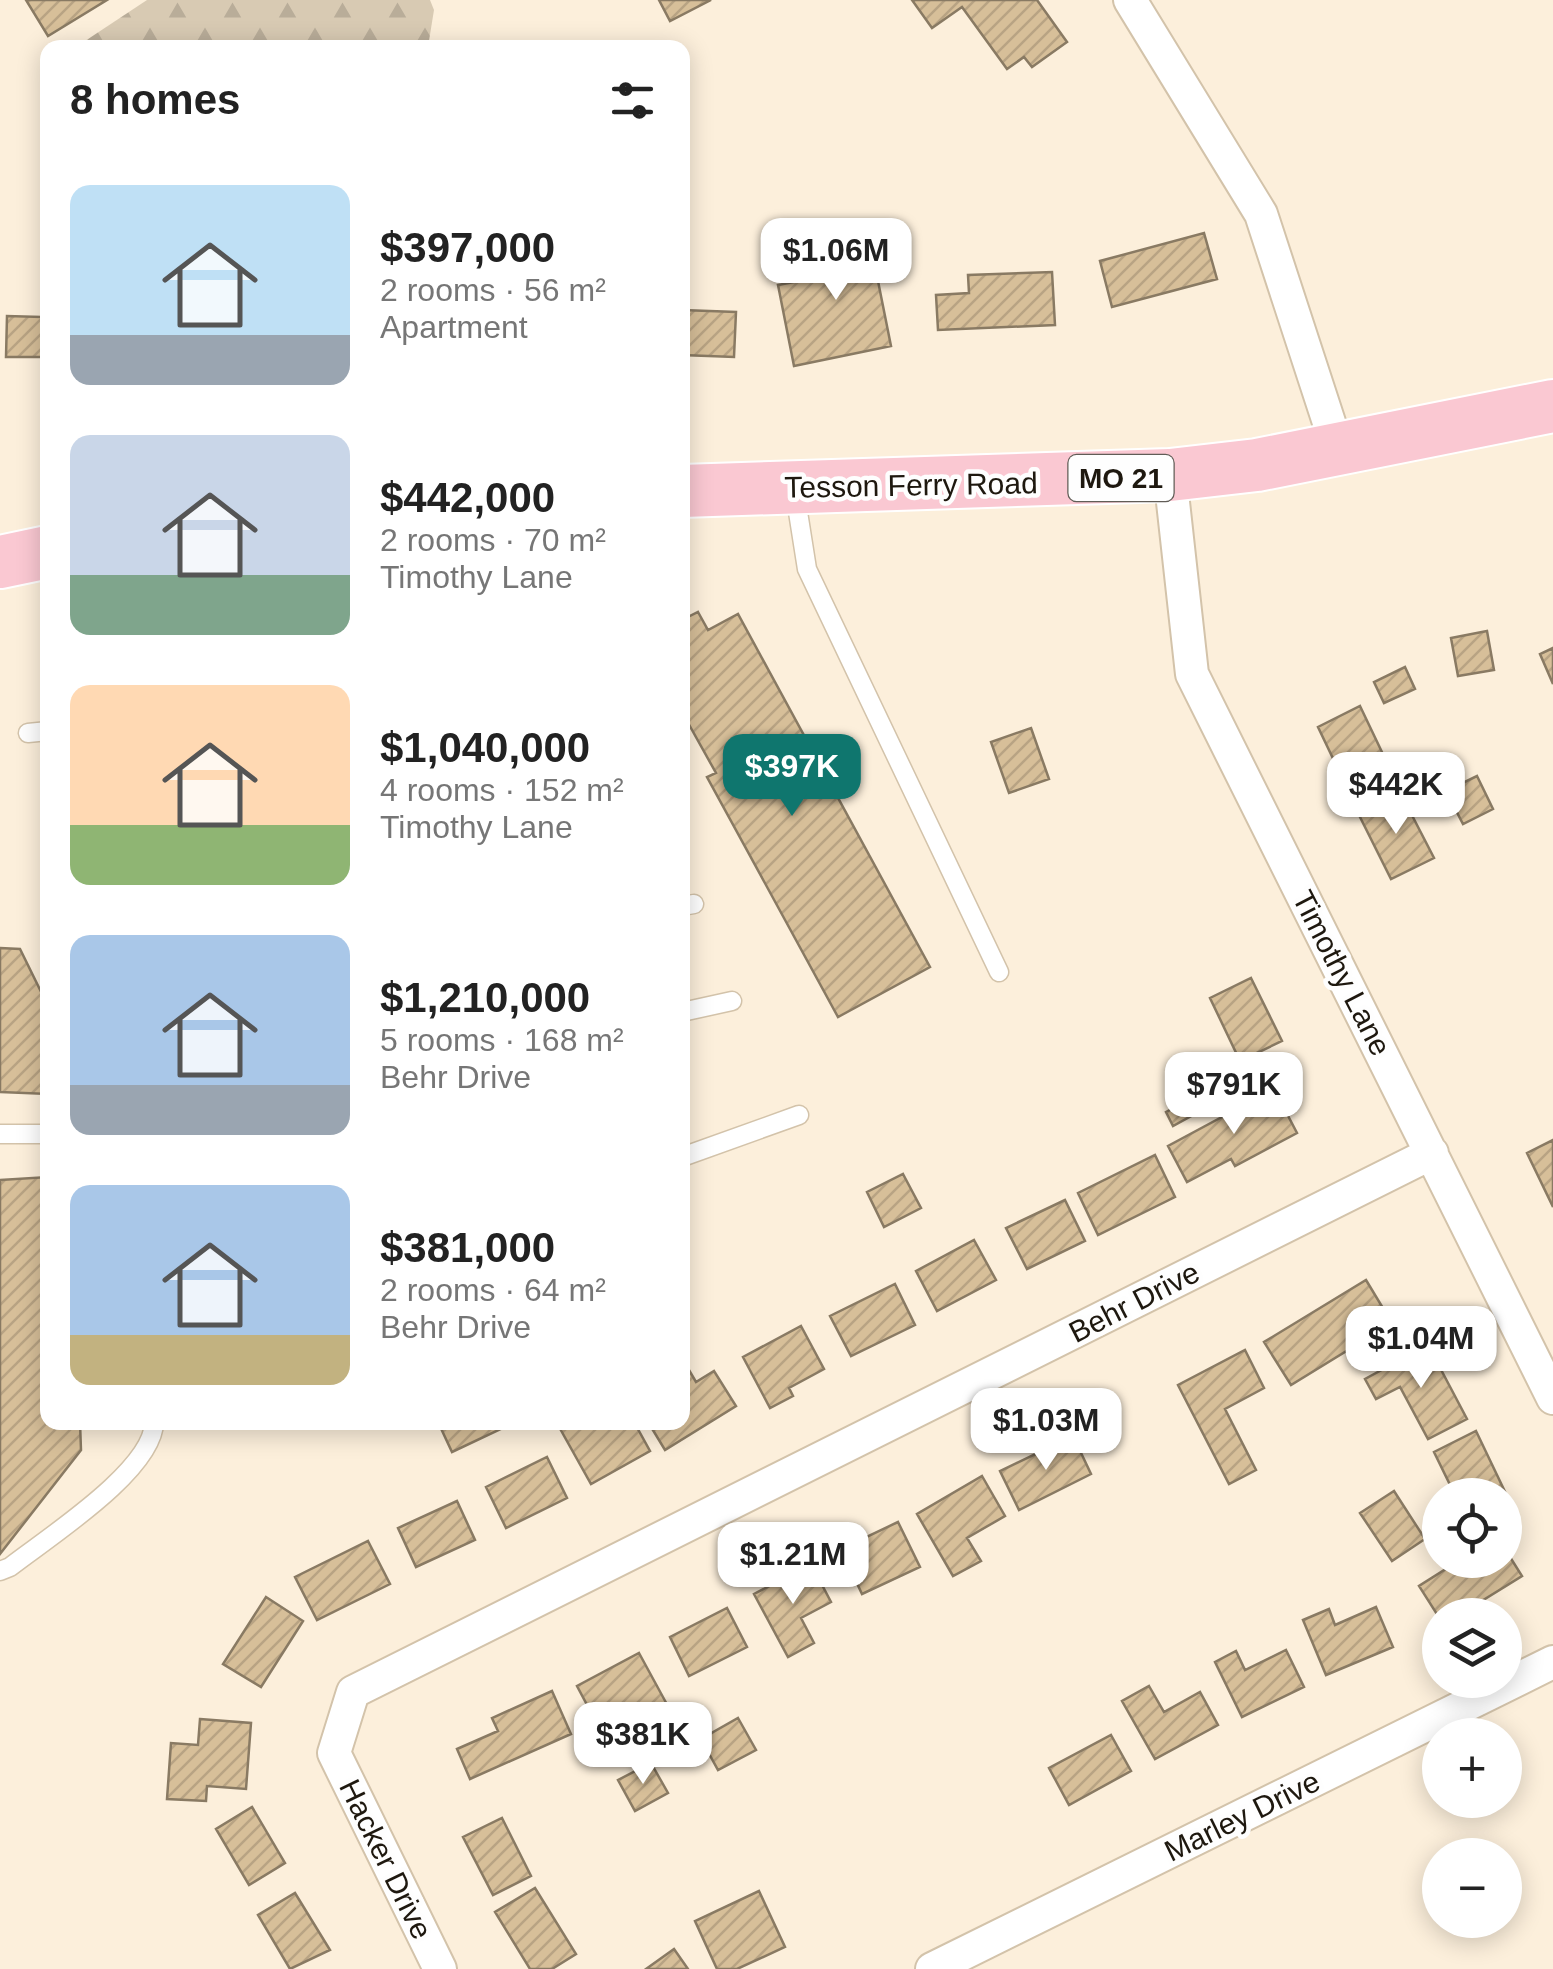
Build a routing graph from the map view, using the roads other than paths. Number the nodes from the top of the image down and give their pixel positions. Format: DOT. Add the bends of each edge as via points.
graph roads {
  1 [pos="1130,0"];
  2 [pos="1553,406"];
  3 [pos="1338,450"];
  4 [pos="1170,475"];
  5 [pos="794,488"];
  6 [pos="690,490"];
  7 [pos="40,554"];
  8 [pos="0,562"];
  9 [pos="999,972"];
  10 [pos="732,1001"];
  11 [pos="690,1010"];
  12 [pos="799,1115"];
  13 [pos="0,1134"];
  14 [pos="40,1134"];
  15 [pos="690,1154"];
  16 [pos="1432,1154"];
  17 [pos="1553,1398"];
  18 [pos="154,1430"];
  19 [pos="0,1571"];
  20 [pos="1553,1662"];
  21 [pos="353,1692"];
  22 [pos="440,1969"];
  23 [pos="932,1969"];
  1 -- 3 [label="street" via="1262,214"];
  2 -- 3 [label="main road, Tesson Ferry Road / MO 21"];
  3 -- 4 [label="main road, Tesson Ferry Road / MO 21"];
  4 -- 5 [label="main road, Tesson Ferry Road / MO 21"];
  4 -- 16 [label="street, Timothy Lane" via="1192,674"];
  5 -- 6 [label="main road, Tesson Ferry Road / MO 21"];
  5 -- 9 [label="lane" via="807,570"];
  7 -- 8 [label="main road"];
  10 -- 11 [label="lane"];
  12 -- 15 [label="lane"];
  13 -- 14 [label="lane"];
  16 -- 17 [label="street, Timothy Lane"];
  16 -- 21 [label="street, Behr Drive"];
  18 -- 19 [label="lane" via="130,1471"];
  20 -- 23 [label="street, Marley Drive"];
  21 -- 22 [label="street, Hacker Drive" via="334,1753"];
}
